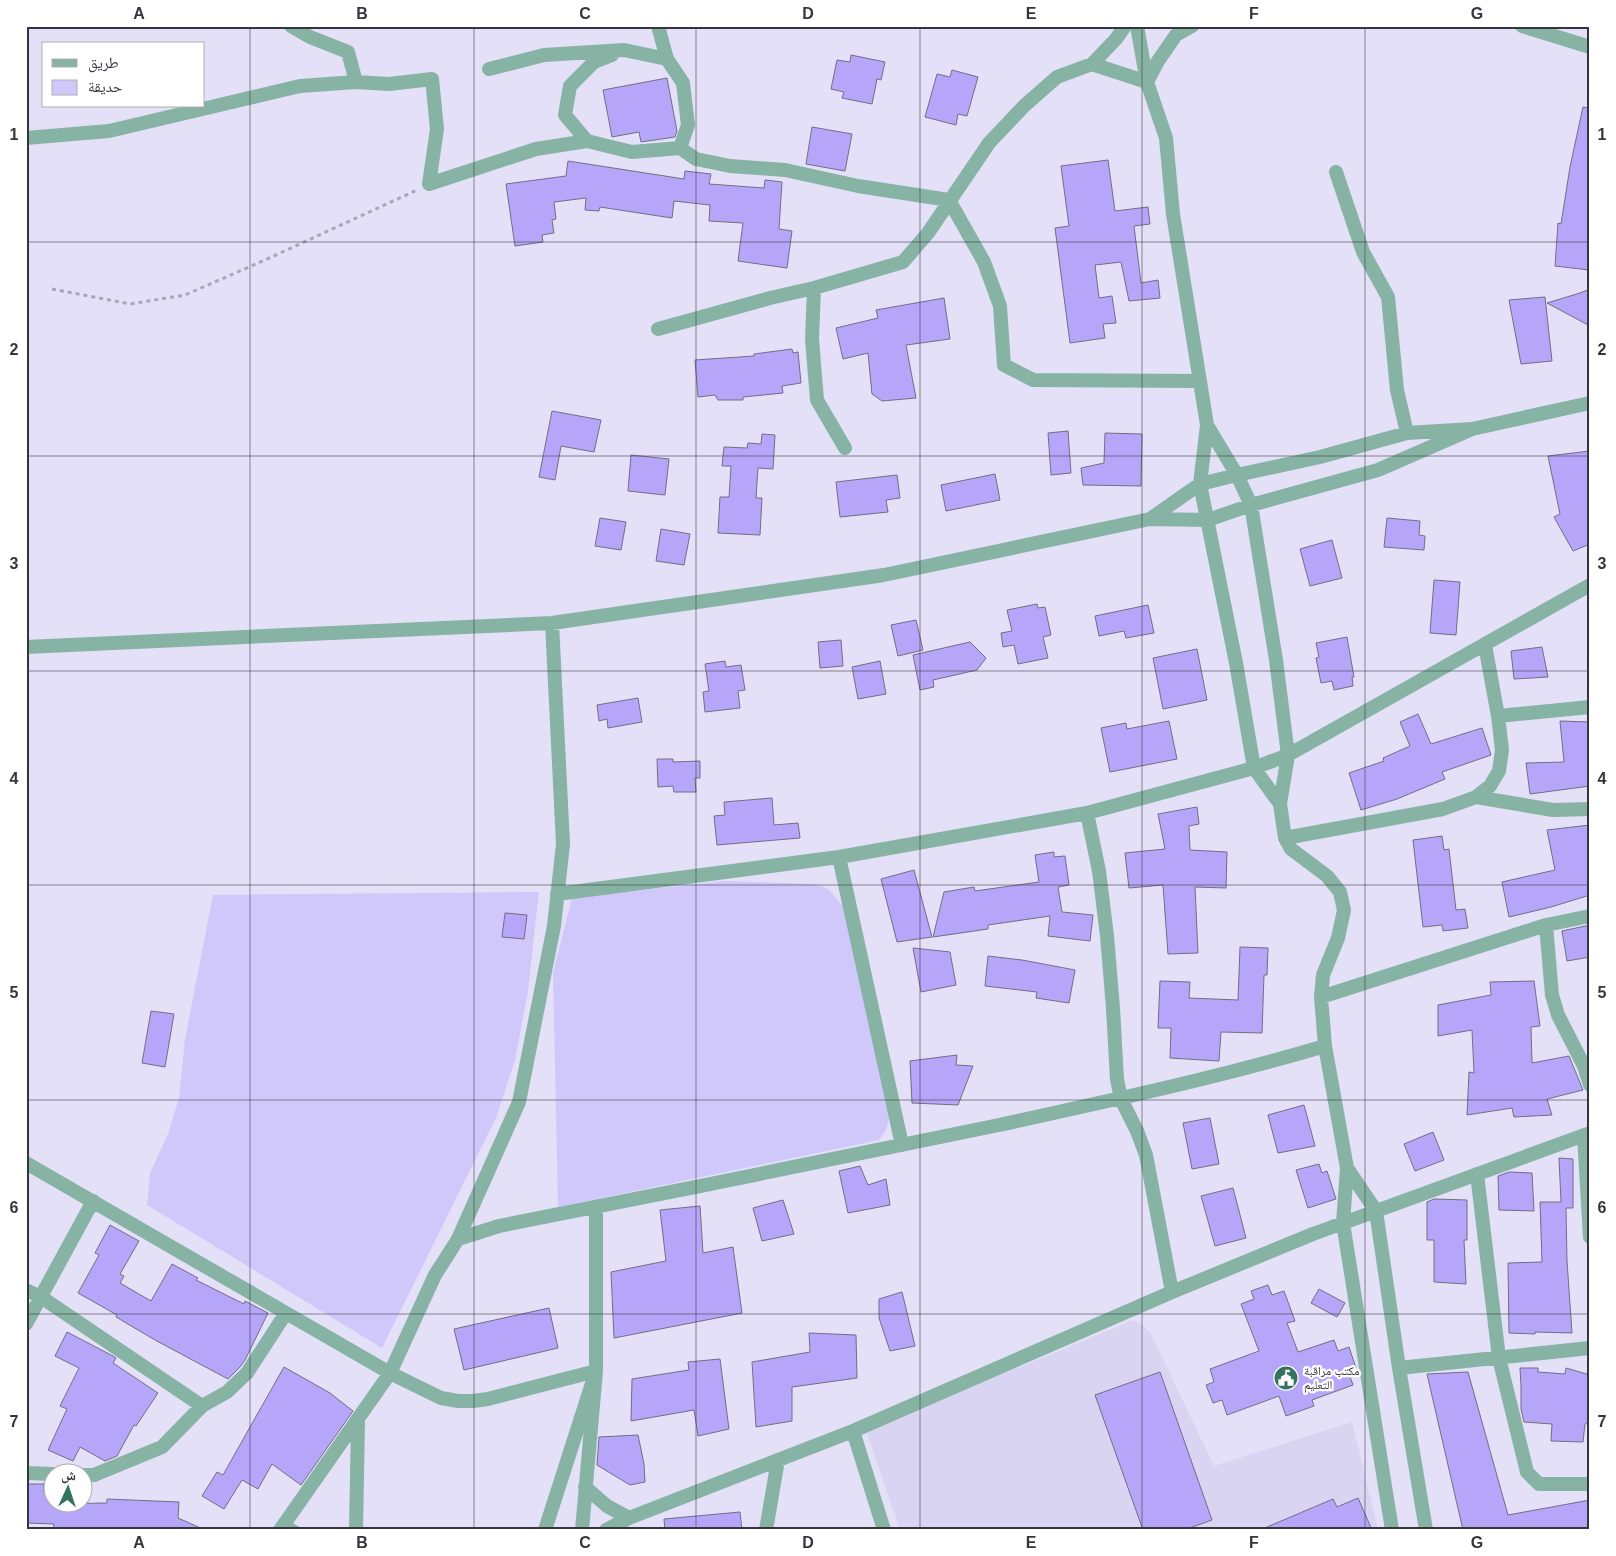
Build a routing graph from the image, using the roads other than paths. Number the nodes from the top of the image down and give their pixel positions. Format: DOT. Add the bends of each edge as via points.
graph roads {
  1 [pos="291,26"];
  2 [pos="658,26"];
  3 [pos="1125,26"];
  4 [pos="1137,26"];
  5 [pos="1192,26"];
  6 [pos="1522,26"];
  7 [pos="1590,47"];
  8 [pos="624,50"];
  9 [pos="667,59"];
  10 [pos="1092,64"];
  11 [pos="489,68"];
  12 [pos="356,82"];
  13 [pos="1147,82"];
  14 [pos="26,138"];
  15 [pos="587,141"];
  16 [pos="680,148"];
  17 [pos="1336,172"];
  18 [pos="949,200"];
  19 [pos="814,288"];
  20 [pos="658,329"];
  21 [pos="1200,381"];
  22 [pos="1590,403"];
  23 [pos="1207,425"];
  24 [pos="1472,429"];
  25 [pos="1407,433"];
  26 [pos="845,448"];
  27 [pos="1237,474"];
  28 [pos="1200,484"];
  29 [pos="1251,505"];
  30 [pos="1150,519"];
  31 [pos="1208,520"];
  32 [pos="1590,585"];
  33 [pos="552,623"];
  34 [pos="1485,645"];
  35 [pos="26,647"];
  36 [pos="1590,707"];
  37 [pos="1498,716"];
  38 [pos="1288,755"];
  39 [pos="1254,768"];
  40 [pos="1476,797"];
  41 [pos="1280,804"];
  42 [pos="1590,809"];
  43 [pos="1087,813"];
  44 [pos="1285,838"];
  45 [pos="839,856"];
  46 [pos="557,894"];
  47 [pos="1590,916"];
  48 [pos="1546,925"];
  49 [pos="1321,997"];
  50 [pos="1325,1046"];
  51 [pos="1590,1084"];
  52 [pos="1121,1098"];
  53 [pos="1587,1134"];
  54 [pos="902,1145"];
  55 [pos="26,1163"];
  56 [pos="1347,1168"];
  57 [pos="1477,1174"];
  58 [pos="92,1201"];
  59 [pos="596,1207"];
  60 [pos="1376,1211"];
  61 [pos="1343,1223"];
  62 [pos="1590,1237"];
  63 [pos="458,1238"];
  64 [pos="26,1290"];
  65 [pos="1172,1292"];
  66 [pos="41,1296"];
  67 [pos="286,1313"];
  68 [pos="26,1324"];
  69 [pos="1590,1348"];
  70 [pos="1499,1358"];
  71 [pos="1399,1368"];
  72 [pos="596,1370"];
  73 [pos="390,1373"];
  74 [pos="202,1406"];
  75 [pos="358,1421"];
  76 [pos="853,1431"];
  77 [pos="778,1460"];
  78 [pos="26,1473"];
  79 [pos="42,1474"];
  80 [pos="92,1475"];
  81 [pos="1590,1484"];
  82 [pos="585,1487"];
  83 [pos="628,1518"];
  84 [pos="282,1526"];
  85 [pos="298,1530"];
  86 [pos="356,1530"];
  87 [pos="545,1530"];
  88 [pos="582,1530"];
  89 [pos="606,1530"];
  90 [pos="766,1530"];
  91 [pos="884,1530"];
  92 [pos="1392,1530"];
  93 [pos="1426,1530"];
  1 -- 12 [label="street" via="348,52"];
  2 -- 9 [label="street"];
  3 -- 10 [label="street"];
  4 -- 13 [label="street"];
  5 -- 13 [label="street" via="1176,36"];
  6 -- 7 [label="street"];
  8 -- 9 [label="street"];
  8 -- 11 [label="street" via="544,55"];
  8 -- 15 [label="street" via="594,62 570,86 565,115"];
  9 -- 16 [label="street" via="683,83 688,125"];
  10 -- 13 [label="street"];
  10 -- 18 [label="street" via="1057,78 1024,106 989,143"];
  12 -- 14 [label="street" via="300,86 109,131"];
  12 -- 15 [label="street" via="389,84 432,79 437,129 429,184 536,149"];
  13 -- 21 [label="street" via="1166,138 1173,214"];
  15 -- 16 [label="street" via="632,152"];
  16 -- 18 [label="street" via="696,158 730,166 785,170 858,186"];
  17 -- 25 [label="street" via="1363,252 1388,297 1397,390"];
  18 -- 19 [label="street" via="928,233 903,262"];
  18 -- 21 [label="street" via="984,262 1000,306 1004,365 1034,380"];
  19 -- 20 [label="street"];
  19 -- 26 [label="street" via="812,338 817,400"];
  21 -- 23 [label="street"];
  22 -- 24 [label="street"];
  23 -- 27 [label="street"];
  23 -- 28 [label="street"];
  24 -- 25 [label="street"];
  24 -- 29 [label="street" via="1378,470"];
  25 -- 27 [label="street" via="1320,457"];
  27 -- 28 [label="street"];
  27 -- 29 [label="street"];
  28 -- 30 [label="street"];
  28 -- 31 [label="street"];
  29 -- 31 [label="street"];
  29 -- 38 [label="street"];
  30 -- 31 [label="street"];
  30 -- 33 [label="street" via="884,574"];
  31 -- 39 [label="street"];
  32 -- 34 [label="street"];
  33 -- 35 [label="street"];
  33 -- 46 [label="street" via="563,844"];
  34 -- 37 [label="street"];
  34 -- 38 [label="street"];
  36 -- 37 [label="street"];
  37 -- 40 [label="street" via="1502,750 1499,771 1490,786"];
  38 -- 39 [label="street"];
  38 -- 41 [label="street"];
  39 -- 41 [label="street"];
  39 -- 43 [label="street"];
  40 -- 42 [label="street" via="1553,810"];
  40 -- 44 [label="street" via="1443,809"];
  41 -- 44 [label="street"];
  43 -- 45 [label="street"];
  43 -- 52 [label="street" via="1099,871 1107,936"];
  44 -- 49 [label="street" via="1291,849 1327,876 1340,892 1344,910 1338,938 1323,975"];
  45 -- 46 [label="street"];
  45 -- 54 [label="street"];
  46 -- 63 [label="street" via="554,926 519,1102"];
  47 -- 48 [label="street"];
  48 -- 49 [label="street"];
  48 -- 51 [label="street" via="1552,996"];
  49 -- 50 [label="street"];
  50 -- 52 [label="street"];
  50 -- 56 [label="street"];
  52 -- 54 [label="street"];
  52 -- 65 [label="street" via="1146,1155"];
  53 -- 57 [label="street"];
  53 -- 62 [label="street"];
  54 -- 59 [label="street"];
  55 -- 58 [label="street"];
  56 -- 60 [label="street"];
  56 -- 61 [label="street"];
  57 -- 60 [label="street"];
  57 -- 70 [label="street"];
  58 -- 66 [label="street"];
  58 -- 67 [label="street"];
  59 -- 63 [label="street" via="499,1226"];
  59 -- 72 [label="street"];
  60 -- 61 [label="street"];
  60 -- 71 [label="street"];
  61 -- 65 [label="street"];
  61 -- 92 [label="street"];
  63 -- 73 [label="street" via="435,1275"];
  64 -- 66 [label="street"];
  65 -- 76 [label="street"];
  66 -- 68 [label="street"];
  66 -- 74 [label="street"];
  67 -- 73 [label="street"];
  67 -- 74 [label="street" via="247,1373 227,1392"];
  69 -- 70 [label="street"];
  70 -- 71 [label="street"];
  70 -- 81 [label="street" via="1527,1472 1539,1484"];
  71 -- 93 [label="street"];
  72 -- 73 [label="street" via="473,1401 441,1398"];
  72 -- 82 [label="street"];
  72 -- 87 [label="street"];
  73 -- 75 [label="street"];
  74 -- 80 [label="street" via="162,1447"];
  75 -- 84 [label="street"];
  75 -- 86 [label="street"];
  76 -- 77 [label="street"];
  76 -- 91 [label="street"];
  77 -- 83 [label="street"];
  77 -- 90 [label="street"];
  78 -- 79 [label="street"];
  82 -- 83 [label="street" via="607,1506"];
  82 -- 88 [label="street"];
  83 -- 89 [label="street"];
  84 -- 85 [label="lane"];
}
